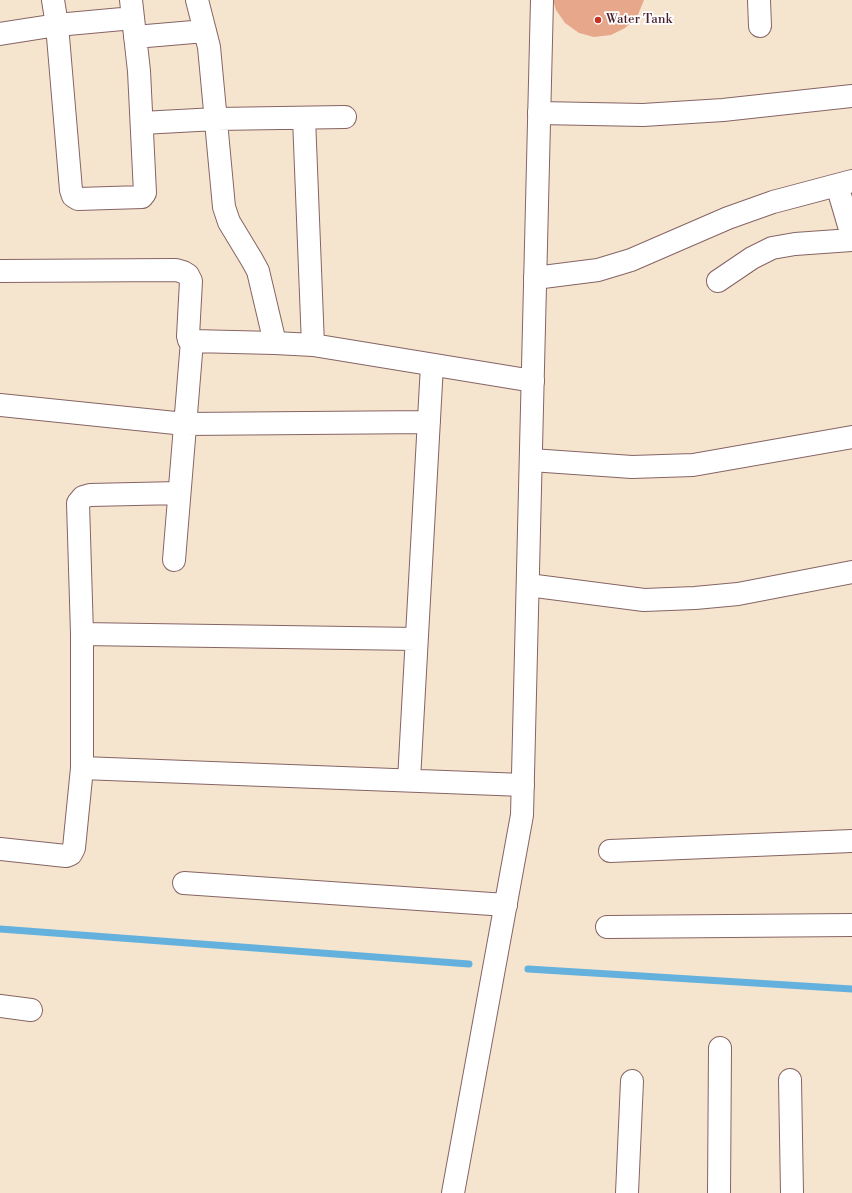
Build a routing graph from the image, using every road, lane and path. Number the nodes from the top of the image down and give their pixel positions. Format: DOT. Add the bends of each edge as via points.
graph roads {
  1 [pos="53,0"];
  2 [pos="197,0"];
  3 [pos="542,0"];
  4 [pos="759,0"];
  5 [pos="133,18"];
  6 [pos="57,25"];
  7 [pos="760,26"];
  8 [pos="205,31"];
  9 [pos="0,34"];
  10 [pos="852,96"];
  11 [pos="539,113"];
  12 [pos="345,117"];
  13 [pos="304,118"];
  14 [pos="216,119"];
  15 [pos="142,123"];
  16 [pos="844,183"];
  17 [pos="852,236"];
  18 [pos="852,240"];
  19 [pos="0,271"];
  20 [pos="535,278"];
  21 [pos="718,281"];
  22 [pos="192,341"];
  23 [pos="275,343"];
  24 [pos="313,345"];
  25 [pos="432,364"];
  26 [pos="533,381"];
  27 [pos="0,405"];
  28 [pos="429,422"];
  29 [pos="185,424"];
  30 [pos="852,437"];
  31 [pos="531,460"];
  32 [pos="179,493"];
  33 [pos="174,560"];
  34 [pos="852,572"];
  35 [pos="528,585"];
  36 [pos="82,634"];
  37 [pos="416,639"];
  38 [pos="82,768"];
  39 [pos="409,780"];
  40 [pos="523,785"];
  41 [pos="852,841"];
  42 [pos="0,850"];
  43 [pos="610,851"];
  44 [pos="184,883"];
  45 [pos="506,905"];
  46 [pos="852,925"];
  47 [pos="607,927"];
  48 [pos="0,1006"];
  49 [pos="31,1010"];
  50 [pos="720,1048"];
  51 [pos="790,1080"];
  52 [pos="632,1081"];
  53 [pos="453,1193"];
  54 [pos="627,1193"];
  55 [pos="719,1193"];
  56 [pos="792,1193"];
  1 -- 6 [label="street"];
  2 -- 8 [label="street"];
  3 -- 11 [label="street"];
  4 -- 7 [label="street"];
  5 -- 6 [label="street"];
  5 -- 8 [label="street"];
  5 -- 15 [label="street"];
  6 -- 9 [label="street"];
  6 -- 15 [label="street" via="73,196 78,199 144,196"];
  8 -- 14 [label="street"];
  10 -- 11 [label="street" via="723,110 643,115"];
  11 -- 20 [label="street"];
  12 -- 13 [label="street"];
  13 -- 14 [label="street"];
  13 -- 24 [label="street"];
  14 -- 15 [label="street"];
  14 -- 23 [label="street" via="224,207 229,222 258,271"];
  16 -- 17 [label="street"];
  16 -- 20 [label="street" via="773,202 728,218 618,264 598,270"];
  18 -- 21 [label="street" via="772,248"];
  19 -- 22 [label="street" via="183,272 191,281 188,336"];
  20 -- 26 [label="street"];
  22 -- 23 [label="street"];
  22 -- 29 [label="street"];
  23 -- 24 [label="street"];
  24 -- 25 [label="street"];
  25 -- 26 [label="street"];
  25 -- 28 [label="street"];
  26 -- 31 [label="street"];
  27 -- 29 [label="street"];
  28 -- 29 [label="street"];
  28 -- 37 [label="street"];
  29 -- 32 [label="street"];
  30 -- 31 [label="street" via="693,465 632,467"];
  31 -- 35 [label="street"];
  32 -- 33 [label="street"];
  32 -- 36 [label="street" via="90,495 83,497 78,503"];
  34 -- 35 [label="street" via="738,594 696,598 644,600"];
  35 -- 40 [label="street"];
  36 -- 37 [label="street"];
  36 -- 38 [label="street"];
  37 -- 39 [label="street"];
  38 -- 39 [label="street"];
  38 -- 42 [label="street" via="74,848 71,854 66,856"];
  39 -- 40 [label="street"];
  40 -- 45 [label="street" via="522,816"];
  41 -- 43 [label="street"];
  44 -- 45 [label="street"];
  45 -- 53 [label="street"];
  46 -- 47 [label="street"];
  48 -- 49 [label="street"];
  50 -- 55 [label="street"];
  51 -- 56 [label="street"];
  52 -- 54 [label="street"];
}
